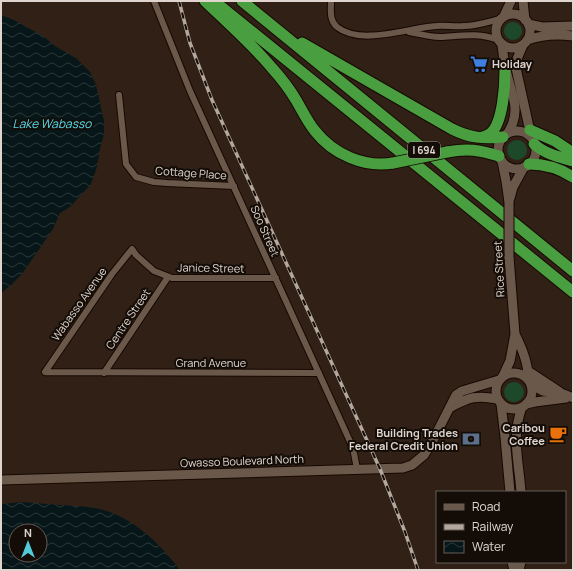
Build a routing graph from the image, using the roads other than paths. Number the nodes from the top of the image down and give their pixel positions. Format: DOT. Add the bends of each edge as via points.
graph roads {
  1 [pos="154,1"];
  2 [pos="205,1"];
  3 [pos="214,1"];
  4 [pos="242,1"];
  5 [pos="331,1"];
  6 [pos="511,1"];
  7 [pos="523,1"];
  8 [pos="502,18"];
  9 [pos="527,22"];
  10 [pos="573,26"];
  11 [pos="276,28"];
  12 [pos="404,31"];
  13 [pos="573,36"];
  14 [pos="500,42"];
  15 [pos="525,43"];
  16 [pos="506,70"];
  17 [pos="119,95"];
  18 [pos="505,135"];
  19 [pos="483,137"];
  20 [pos="532,138"];
  21 [pos="573,153"];
  22 [pos="500,159"];
  23 [pos="573,161"];
  24 [pos="527,166"];
  25 [pos="573,176"];
  26 [pos="234,186"];
  27 [pos="509,202"];
  28 [pos="132,249"];
  29 [pos="573,271"];
  30 [pos="168,277"];
  31 [pos="276,278"];
  32 [pos="573,292"];
  33 [pos="515,334"];
  34 [pos="45,372"];
  35 [pos="104,373"];
  36 [pos="319,373"];
  37 [pos="501,378"];
  38 [pos="529,378"];
  39 [pos="569,396"];
  40 [pos="499,402"];
  41 [pos="524,406"];
  42 [pos="451,407"];
  43 [pos="357,469"];
  44 [pos="1,480"];
  45 [pos="510,491"];
  46 [pos="521,491"];
  1 -- 26 [label="street, Soo Street" via="190,91"];
  2 -- 22 [label="highway, bridge" via="270,65 315,130 324,141 339,151 356,160 372,164 393,164 466,149 482,151"];
  3 -- 32 [label="highway, I 694"];
  4 -- 11 [label="highway, I 694"];
  5 -- 12 [label="street" via="331,16 336,26 342,30 370,36"];
  6 -- 8 [label="main road"];
  7 -- 9 [label="main road"];
  8 -- 9 [label="main road" via="515,14"];
  8 -- 12 [label="street" via="476,25 436,26"];
  8 -- 14 [label="main road" via="496,30"];
  9 -- 10 [label="main road" via="542,27"];
  9 -- 15 [label="main road" via="530,30"];
  11 -- 19 [label="highway" via="452,130 470,137"];
  11 -- 29 [label="highway, I 694"];
  12 -- 14 [label="street" via="438,37 479,35"];
  13 -- 15 [label="main road" via="536,37"];
  14 -- 15 [label="main road" via="512,48"];
  14 -- 16 [label="main road"];
  15 -- 20 [label="main road" via="517,59 516,68"];
  16 -- 18 [label="main road" via="515,108 513,123"];
  16 -- 19 [label="highway" via="500,114 492,133"];
  17 -- 26 [label="street, Cottage Place" via="126,164 136,177 154,182"];
  18 -- 19 [label="highway"];
  18 -- 20 [label="main road" via="517,131"];
  18 -- 22 [label="main road" via="499,144"];
  20 -- 21 [label="highway" via="550,138"];
  20 -- 23 [label="highway" via="541,150"];
  20 -- 24 [label="main road" via="535,155"];
  22 -- 24 [label="main road" via="512,168"];
  22 -- 27 [label="main road, Rice Street"];
  24 -- 25 [label="highway" via="546,165"];
  24 -- 27 [label="main road, Rice Street" via="513,187"];
  26 -- 31 [label="street, Soo Street"];
  27 -- 33 [label="main road, Rice Street, bridge" via="509,257"];
  28 -- 30 [label="street, Janice Street" via="147,266"];
  28 -- 34 [label="street, Wabasso Avenue"];
  30 -- 31 [label="street, Janice Street"];
  30 -- 35 [label="street, Centre Street"];
  31 -- 36 [label="street, Soo Street"];
  33 -- 37 [label="main road, Rice Street" via="510,361"];
  33 -- 38 [label="main road, Rice Street"];
  34 -- 35 [label="street, Grand Avenue"];
  35 -- 36 [label="street, Grand Avenue"];
  36 -- 43 [label="street, Soo Street" via="353,448"];
  37 -- 38 [label="main road" via="513,372"];
  37 -- 40 [label="main road" via="495,389"];
  37 -- 42 [label="main road, Owasso Boulevard North" via="458,393"];
  38 -- 39 [label="main road"];
  38 -- 39 [label="main road" via="543,391"];
  38 -- 41 [label="main road" via="532,395"];
  39 -- 41 [label="main road" via="565,399 539,401"];
  40 -- 41 [label="main road" via="510,409"];
  40 -- 42 [label="main road" via="472,397"];
  40 -- 45 [label="main road"];
  41 -- 46 [label="main road" via="517,421 516,439"];
  42 -- 43 [label="main road, Owasso Boulevard North" via="427,450 412,465 399,468"];
  43 -- 44 [label="main road, Owasso Boulevard North"];
}
